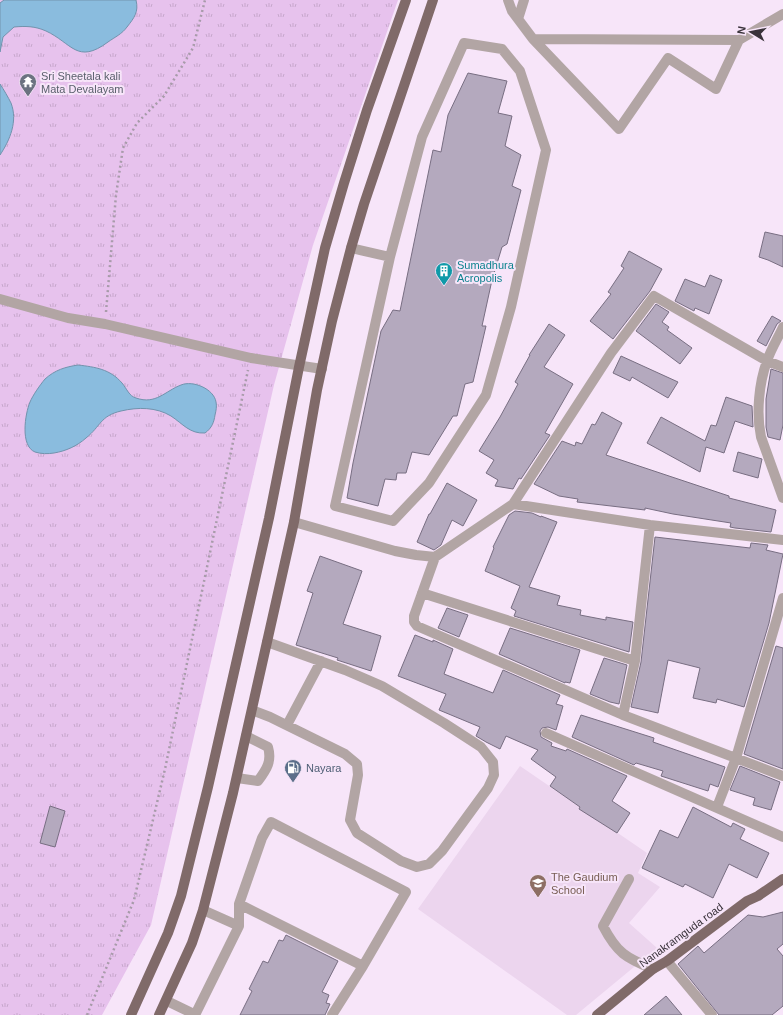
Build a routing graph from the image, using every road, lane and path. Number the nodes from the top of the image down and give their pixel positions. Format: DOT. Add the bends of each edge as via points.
graph roads {
  1 [pos="205,0"];
  2 [pos="406,0"];
  3 [pos="433,0"];
  4 [pos="508,0"];
  5 [pos="524,0"];
  6 [pos="783,14"];
  7 [pos="518,19"];
  8 [pos="533,39"];
  9 [pos="739,40"];
  10 [pos="351,248"];
  11 [pos="390,256"];
  12 [pos="0,299"];
  13 [pos="105,324"];
  14 [pos="783,327"];
  15 [pos="250,358"];
  16 [pos="767,361"];
  17 [pos="299,367"];
  18 [pos="783,367"];
  19 [pos="322,369"];
  20 [pos="783,498"];
  21 [pos="512,504"];
  22 [pos="294,522"];
  23 [pos="650,525"];
  24 [pos="783,540"];
  25 [pos="435,557"];
  26 [pos="422,593"];
  27 [pos="783,598"];
  28 [pos="267,642"];
  29 [pos="321,661"];
  30 [pos="635,661"];
  31 [pos="252,710"];
  32 [pos="623,715"];
  33 [pos="287,725"];
  34 [pos="546,733"];
  35 [pos="246,736"];
  36 [pos="736,758"];
  37 [pos="783,776"];
  38 [pos="237,778"];
  39 [pos="717,807"];
  40 [pos="783,837"];
  41 [pos="629,879"];
  42 [pos="783,879"];
  43 [pos="239,904"];
  44 [pos="203,910"];
  45 [pos="239,926"];
  46 [pos="667,961"];
  47 [pos="363,966"];
  48 [pos="653,969"];
  49 [pos="166,1001"];
  50 [pos="87,1015"];
  51 [pos="131,1015"];
  52 [pos="159,1015"];
  53 [pos="195,1015"];
  54 [pos="332,1015"];
  55 [pos="597,1015"];
  56 [pos="712,1015"];
  1 -- 13 [label="path" via="193,48 164,96 137,123 123,148 116,195"];
  2 -- 17 [label="main road" via="367,110 325,248"];
  3 -- 10 [label="main road"];
  4 -- 7 [label="street"];
  5 -- 7 [label="street"];
  6 -- 9 [label="street"];
  7 -- 8 [label="street"];
  8 -- 9 [label="street"];
  8 -- 9 [label="street" via="619,129 668,58 716,89"];
  10 -- 11 [label="street"];
  10 -- 19 [label="main road"];
  11 -- 11 [label="street" via="335,506 393,521 429,483 486,394 511,307 546,150 520,71 502,49 464,43 422,137"];
  12 -- 13 [label="street" via="68,318"];
  13 -- 15 [label="street"];
  14 -- 16 [label="street"];
  15 -- 17 [label="street"];
  15 -- 50 [label="path" via="165,769 134,900"];
  16 -- 18 [label="street"];
  16 -- 20 [label="street" via="759,398 759,428"];
  16 -- 21 [label="street" via="654,296 611,353"];
  17 -- 19 [label="street"];
  17 -- 51 [label="main road" via="265,534 181,896 168,933"];
  19 -- 22 [label="main road"];
  21 -- 23 [label="street"];
  21 -- 25 [label="street"];
  22 -- 25 [label="street" via="395,550"];
  22 -- 28 [label="main road"];
  23 -- 24 [label="street"];
  23 -- 30 [label="street"];
  25 -- 26 [label="street"];
  26 -- 30 [label="street"];
  26 -- 32 [label="street" via="414,616 417,626"];
  27 -- 36 [label="street"];
  28 -- 29 [label="street"];
  28 -- 31 [label="main road"];
  29 -- 33 [label="street"];
  29 -- 33 [label="street" via="382,686 481,747 493,762 494,775 488,788 442,851 429,864 417,867 401,861 357,833 350,820 358,775 357,764 345,754"];
  30 -- 32 [label="street"];
  31 -- 33 [label="street"];
  31 -- 35 [label="main road"];
  32 -- 36 [label="street"];
  34 -- 39 [label="street"];
  35 -- 38 [label="main road"];
  35 -- 38 [label="street" via="268,746 271,755 266,770 258,781"];
  36 -- 37 [label="street"];
  36 -- 39 [label="street"];
  38 -- 44 [label="main road"];
  39 -- 40 [label="street"];
  41 -- 48 [label="street" via="603,926 620,952 631,960"];
  42 -- 46 [label="main road, Nanakramguda road" via="747,901"];
  43 -- 45 [label="street"];
  43 -- 47 [label="street"];
  43 -- 47 [label="street" via="270,822 406,892"];
  44 -- 45 [label="street"];
  44 -- 49 [label="main road" via="192,943"];
  45 -- 53 [label="street"];
  46 -- 48 [label="main road, Nanakramguda road"];
  46 -- 56 [label="street"];
  47 -- 54 [label="street"];
  48 -- 55 [label="main road, Nanakramguda road"];
  49 -- 52 [label="main road"];
  49 -- 53 [label="street"];
}
